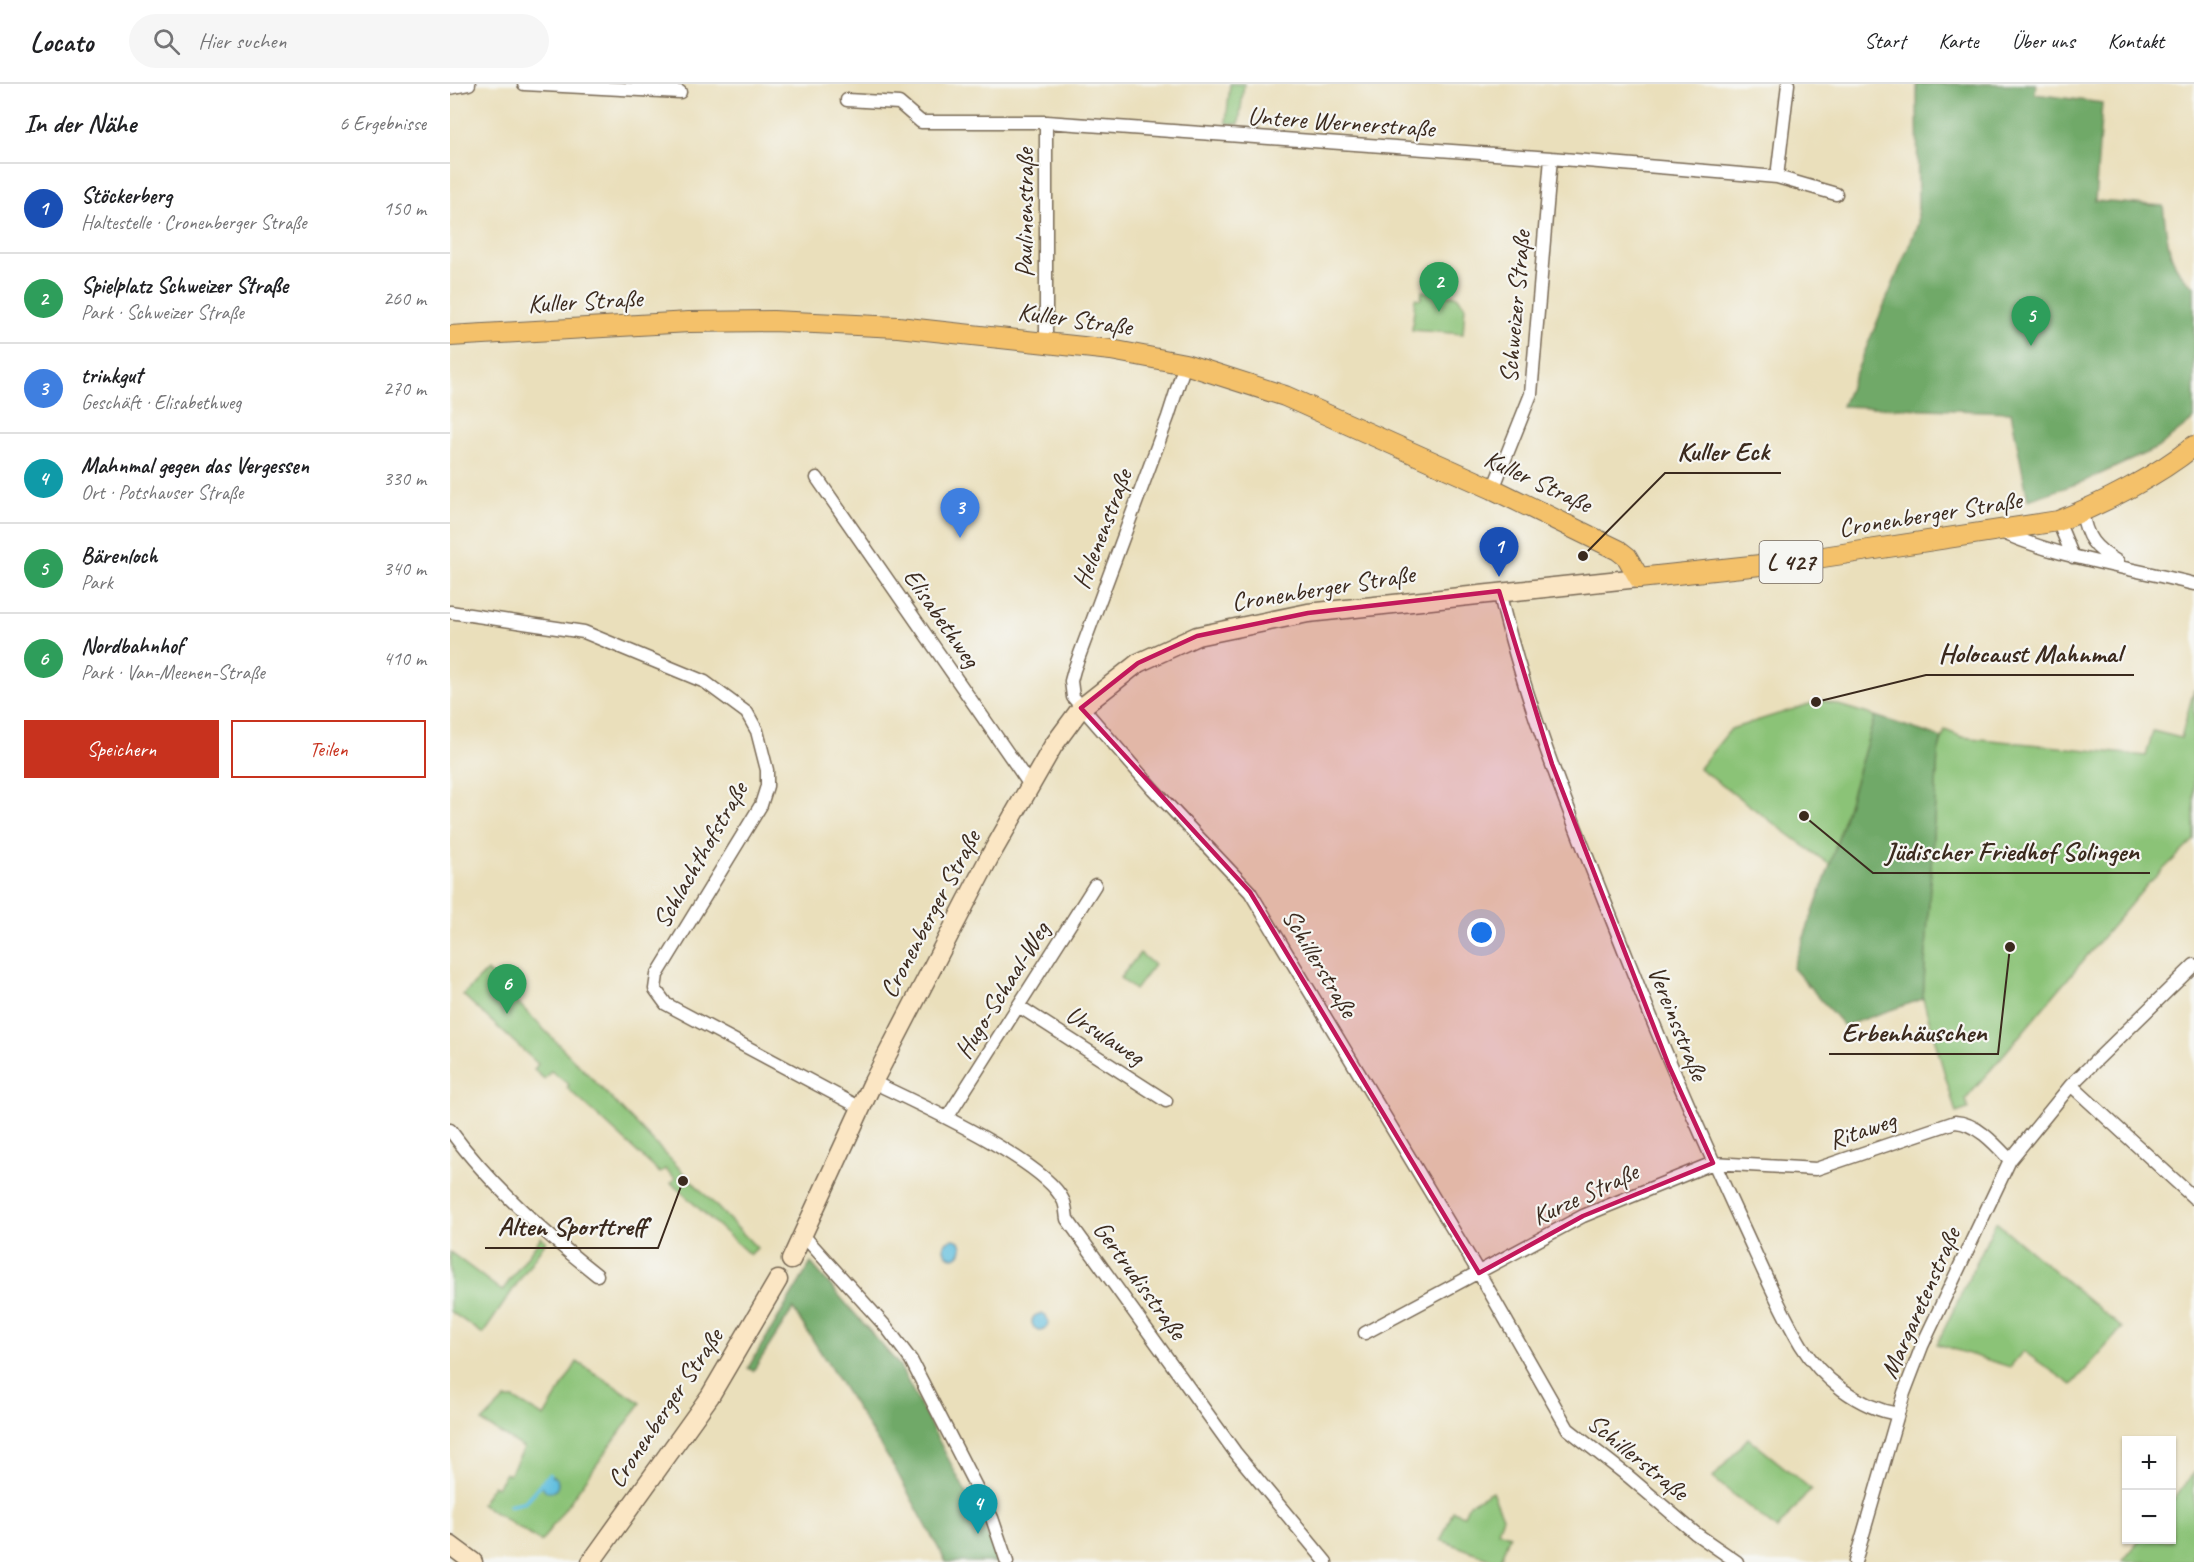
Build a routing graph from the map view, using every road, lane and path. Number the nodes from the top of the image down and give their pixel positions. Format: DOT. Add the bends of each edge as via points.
graph roads {
  1 [pos="469,84"];
  2 [pos="524,84"];
  3 [pos="1788,84"];
  4 [pos="450,88"];
  5 [pos="680,92"];
  6 [pos="847,100"];
  7 [pos="1046,122"];
  8 [pos="1551,158"];
  9 [pos="1777,177"];
  10 [pos="1836,194"];
  11 [pos="450,336"];
  12 [pos="1046,341"];
  13 [pos="1185,364"];
  14 [pos="2194,446"];
  15 [pos="817,478"];
  16 [pos="1493,489"];
  17 [pos="2082,512"];
  18 [pos="2058,521"];
  19 [pos="1998,531"];
  20 [pos="2073,558"];
  21 [pos="2124,566"];
  22 [pos="1639,578"];
  23 [pos="2194,584"];
  24 [pos="1499,591"];
  25 [pos="450,612"];
  26 [pos="1079,706"];
  27 [pos="1030,785"];
  28 [pos="1095,885"];
  29 [pos="2194,965"];
  30 [pos="1020,1007"];
  31 [pos="873,1082"];
  32 [pos="2071,1084"];
  33 [pos="1166,1101"];
  34 [pos="861,1108"];
  35 [pos="947,1118"];
  36 [pos="451,1134"];
  37 [pos="2010,1160"];
  38 [pos="1713,1163"];
  39 [pos="2194,1198"];
  40 [pos="802,1234"];
  41 [pos="790,1260"];
  42 [pos="1479,1273"];
  43 [pos="597,1275"];
  44 [pos="778,1280"];
  45 [pos="1365,1333"];
  46 [pos="1898,1414"];
  47 [pos="450,1545"];
  48 [pos="473,1562"];
  49 [pos="591,1562"];
  50 [pos="1007,1562"];
  51 [pos="1326,1562"];
  52 [pos="1737,1562"];
  53 [pos="1855,1562"];
  1 -- 4 [label="street"];
  2 -- 5 [label="street"];
  3 -- 9 [label="street"];
  6 -- 7 [label="street, Untere Wernerstraße" via="899,104 921,122"];
  7 -- 8 [label="street, Untere Wernerstraße"];
  7 -- 12 [label="street, Paulinenstraße"];
  8 -- 9 [label="street, Untere Wernerstraße"];
  8 -- 16 [label="street, Schweizer Straße" via="1531,394"];
  9 -- 10 [label="street, Untere Wernerstraße"];
  11 -- 12 [label="main road, Kuller Straße" via="678,322 773,321 858,324"];
  12 -- 13 [label="main road, Kuller Straße"];
  13 -- 16 [label="main road, Kuller Straße" via="1310,406"];
  13 -- 26 [label="street, Helenenstraße" via="1074,670 1071,689"];
  14 -- 17 [label="main road, Cronenberger Straße / L 427"];
  15 -- 27 [label="street, Elisabethweg"];
  16 -- 22 [label="main road, Kuller Straße" via="1618,550"];
  17 -- 18 [label="main road, Cronenberger Straße / L 427"];
  17 -- 21 [label="street" via="2091,541"];
  18 -- 19 [label="main road, Cronenberger Straße / L 427"];
  18 -- 20 [label="street"];
  19 -- 20 [label="street"];
  19 -- 22 [label="main road, Cronenberger Straße / L 427" via="1797,561"];
  20 -- 21 [label="street"];
  21 -- 23 [label="street"];
  22 -- 24 [label="main road, Cronenberger Straße / L 427"];
  24 -- 26 [label="main road, Cronenberger Straße / L 427" via="1308,613 1197,636 1138,663"];
  24 -- 38 [label="street, Vereinsstraße" via="1531,705 1602,897 1669,1066"];
  25 -- 34 [label="street, Schlachthofstraße" via="584,632 705,682 747,713 757,731 767,770 761,805 657,975 655,989 666,1004"];
  26 -- 27 [label="main road, Cronenberger Straße / L 427"];
  26 -- 42 [label="street, Schillerstraße" via="1250,892"];
  27 -- 31 [label="main road, Cronenberger Straße / L 427"];
  28 -- 30 [label="street, Hugo-Schaal-Weg"];
  29 -- 32 [label="street, Margaretenstraße"];
  30 -- 33 [label="street, Ursulaweg"];
  30 -- 35 [label="street, Hugo-Schaal-Weg"];
  31 -- 34 [label="main road, Cronenberger Straße / L 427"];
  31 -- 35 [label="street, Gertrudisstraße"];
  32 -- 37 [label="street, Margaretenstraße"];
  32 -- 39 [label="street"];
  34 -- 40 [label="main road, Cronenberger Straße / L 427"];
  35 -- 51 [label="street, Gertrudisstraße" via="1007,1152 1048,1182 1064,1201 1067,1218 1235,1452"];
  36 -- 43 [label="street" via="547,1235"];
  37 -- 38 [label="street, Ritaweg" via="1983,1135 1955,1122 1816,1169"];
  37 -- 46 [label="street, Margaretenstraße" via="1922,1346"];
  38 -- 42 [label="street, Kurze Straße" via="1583,1216"];
  38 -- 46 [label="street, Vereinsstraße" via="1802,1346 1841,1388 1882,1412"];
  40 -- 41 [label="main road, Cronenberger Straße / L 427"];
  40 -- 50 [label="street" via="911,1360 978,1488"];
  42 -- 45 [label="street"];
  42 -- 52 [label="street, Schillerstraße" via="1568,1429 1695,1533"];
  44 -- 49 [label="main road, Cronenberger Straße" via="711,1396"];
  46 -- 53 [label="street, Margaretenstraße"];
  47 -- 48 [label="main road"];
}
